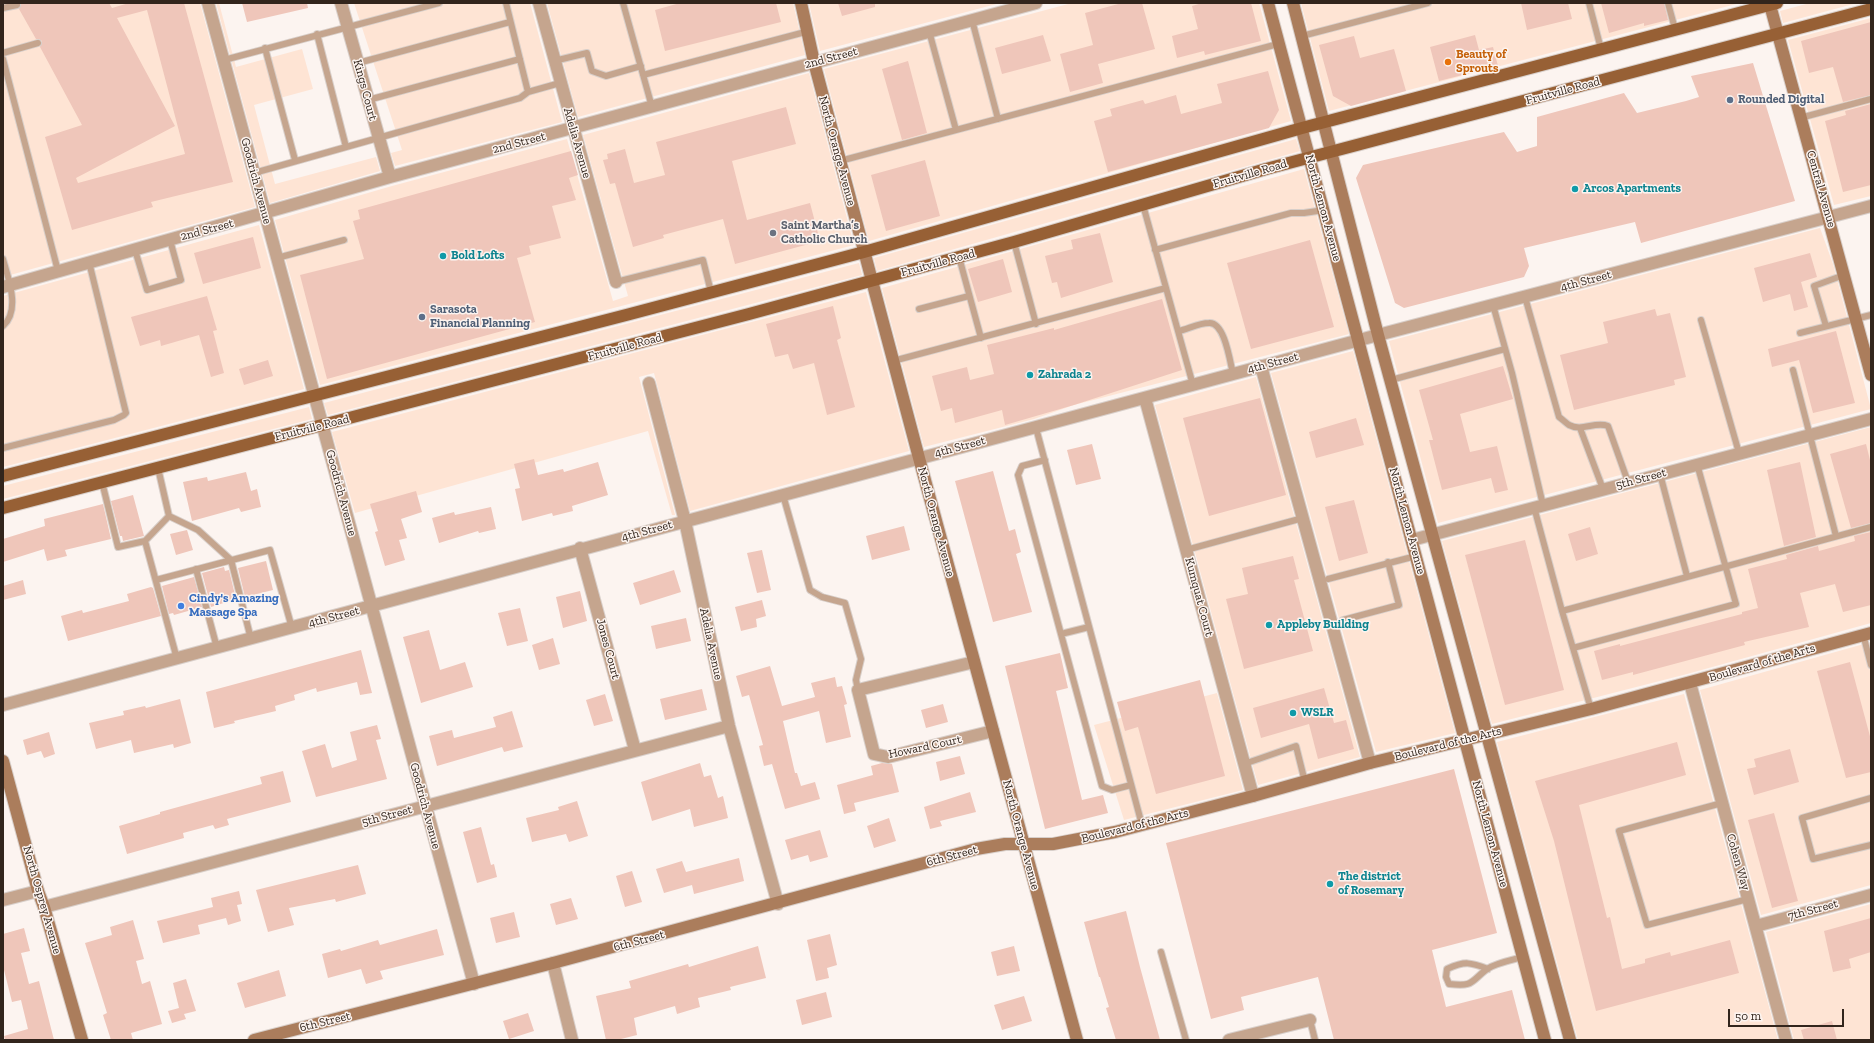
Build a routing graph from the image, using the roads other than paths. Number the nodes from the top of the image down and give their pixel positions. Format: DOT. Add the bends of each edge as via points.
graph roads {
  1 [pos="208,3"];
  2 [pos="341,3"];
  3 [pos="439,3"];
  4 [pos="506,3"];
  5 [pos="539,3"];
  6 [pos="623,3"];
  7 [pos="801,3"];
  8 [pos="1036,3"];
  9 [pos="1268,3"];
  10 [pos="1293,3"];
  11 [pos="1401,3"];
  12 [pos="1428,3"];
  13 [pos="1589,3"];
  14 [pos="1668,3"];
  15 [pos="1772,4"];
  16 [pos="17,5"];
  17 [pos="3,8"];
  18 [pos="1871,9"];
  19 [pos="1402,10"];
  20 [pos="972,20"];
  21 [pos="510,22"];
  22 [pos="348,26"];
  23 [pos="1675,29"];
  24 [pos="808,31"];
  25 [pos="929,31"];
  26 [pos="317,34"];
  27 [pos="1778,34"];
  28 [pos="1302,36"];
  29 [pos="38,43"];
  30 [pos="1278,44"];
  31 [pos="265,48"];
  32 [pos="1601,49"];
  33 [pos="3,53"];
  34 [pos="3,59"];
  35 [pos="520,59"];
  36 [pos="224,60"];
  37 [pos="554,61"];
  38 [pos="814,62"];
  39 [pos="358,63"];
  40 [pos="641,66"];
  41 [pos="643,75"];
  42 [pos="560,83"];
  43 [pos="528,92"];
  44 [pos="1871,98"];
  45 [pos="368,100"];
  46 [pos="652,107"];
  47 [pos="1800,118"];
  48 [pos="998,119"];
  49 [pos="1324,122"];
  50 [pos="572,128"];
  51 [pos="1302,128"];
  52 [pos="956,130"];
  53 [pos="379,138"];
  54 [pos="346,147"];
  55 [pos="1332,152"];
  56 [pos="1310,158"];
  57 [pos="295,160"];
  58 [pos="840,161"];
  59 [pos="254,173"];
  60 [pos="390,177"];
  61 [pos="1143,205"];
  62 [pos="1871,206"];
  63 [pos="1324,210"];
  64 [pos="265,214"];
  65 [pos="1829,217"];
  66 [pos="170,240"];
  67 [pos="344,240"];
  68 [pos="1014,242"];
  69 [pos="135,250"];
  70 [pos="1156,250"];
  71 [pos="864,252"];
  72 [pos="959,257"];
  73 [pos="277,258"];
  74 [pos="3,259"];
  75 [pos="89,262"];
  76 [pos="58,271"];
  77 [pos="1844,275"];
  78 [pos="872,281"];
  79 [pos="616,282"];
  80 [pos="6,286"];
  81 [pos="1166,288"];
  82 [pos="711,292"];
  83 [pos="969,296"];
  84 [pos="1525,297"];
  85 [pos="1493,305"];
  86 [pos="918,309"];
  87 [pos="1871,315"];
  88 [pos="1856,319"];
  89 [pos="1701,320"];
  90 [pos="1036,324"];
  91 [pos="3,326"];
  92 [pos="1826,326"];
  93 [pos="1179,331"];
  94 [pos="1800,333"];
  95 [pos="1378,335"];
  96 [pos="981,338"];
  97 [pos="1359,340"];
  98 [pos="1505,349"];
  99 [pos="893,362"];
  100 [pos="1261,366"];
  101 [pos="1793,370"];
  102 [pos="1233,374"];
  103 [pos="1871,375"];
  104 [pos="1391,380"];
  105 [pos="649,383"];
  106 [pos="1193,385"];
  107 [pos="315,396"];
  108 [pos="1145,398"];
  109 [pos="1871,419"];
  110 [pos="322,426"];
  111 [pos="1036,428"];
  112 [pos="1580,428"];
  113 [pos="1810,434"];
  114 [pos="3,448"];
  115 [pos="1739,453"];
  116 [pos="919,458"];
  117 [pos="1045,460"];
  118 [pos="1698,464"];
  119 [pos="158,468"];
  120 [pos="1660,474"];
  121 [pos="3,476"];
  122 [pos="102,482"];
  123 [pos="1628,482"];
  124 [pos="1603,489"];
  125 [pos="784,495"];
  126 [pos="1538,506"];
  127 [pos="3,508"];
  128 [pos="169,516"];
  129 [pos="1303,518"];
  130 [pos="685,521"];
  131 [pos="1871,527"];
  132 [pos="1432,534"];
  133 [pos="1836,536"];
  134 [pos="1412,540"];
  135 [pos="145,541"];
  136 [pos="580,548"];
  137 [pos="1186,550"];
  138 [pos="1416,556"];
  139 [pos="231,560"];
  140 [pos="1388,562"];
  141 [pos="1726,565"];
  142 [pos="196,569"];
  143 [pos="1687,576"];
  144 [pos="1328,579"];
  145 [pos="156,580"];
  146 [pos="372,606"];
  147 [pos="1562,611"];
  148 [pos="1343,620"];
  149 [pos="292,628"];
  150 [pos="1089,628"];
  151 [pos="1867,633"];
  152 [pos="1061,634"];
  153 [pos="251,639"];
  154 [pos="217,648"];
  155 [pos="1573,648"];
  156 [pos="177,659"];
  157 [pos="974,662"];
  158 [pos="1871,665"];
  159 [pos="1690,683"];
  160 [pos="858,690"];
  161 [pos="3,705"];
  162 [pos="1591,710"];
  163 [pos="729,726"];
  164 [pos="993,731"];
  165 [pos="1486,735"];
  166 [pos="1465,740"];
  167 [pos="635,750"];
  168 [pos="3,761"];
  169 [pos="1370,763"];
  170 [pos="1244,764"];
  171 [pos="1305,782"];
  172 [pos="1131,785"];
  173 [pos="1253,796"];
  174 [pos="1871,798"];
  175 [pos="1722,803"];
  176 [pos="425,806"];
  177 [pos="1142,825"];
  178 [pos="1024,844"];
  179 [pos="1871,845"];
  180 [pos="38,891"];
  181 [pos="1871,895"];
  182 [pos="1748,899"];
  183 [pos="3,900"];
  184 [pos="778,904"];
  185 [pos="44,907"];
  186 [pos="1756,926"];
  187 [pos="1161,952"];
  188 [pos="1523,957"];
  189 [pos="553,964"];
  190 [pos="1488,969"];
  191 [pos="474,984"];
  192 [pos="1310,1020"];
  193 [pos="82,1040"];
  194 [pos="254,1040"];
  195 [pos="572,1040"];
  196 [pos="1077,1040"];
  197 [pos="1186,1040"];
  198 [pos="1229,1040"];
  199 [pos="1315,1040"];
  200 [pos="1545,1040"];
  201 [pos="1570,1040"];
  202 [pos="1786,1040"];
  1 -- 36 [label="street, Goodrich Avenue"];
  2 -- 22 [label="street, Kings Court"];
  3 -- 22 [label="lane"];
  4 -- 21 [label="lane"];
  5 -- 37 [label="street, Adelia Avenue"];
  6 -- 40 [label="lane"];
  7 -- 24 [label="street, North Orange Avenue"];
  8 -- 20 [label="street, 2nd Street"];
  9 -- 30 [label="street, North Lemon Avenue"];
  10 -- 28 [label="street"];
  11 -- 19 [label="lane"];
  12 -- 19 [label="lane"];
  13 -- 32 [label="lane"];
  14 -- 23 [label="lane"];
  15 -- 23 [label="main road"];
  15 -- 27 [label="street, Central Avenue"];
  16 -- 17 [label="lane"];
  18 -- 27 [label="main road, Fruitville Road"];
  19 -- 28 [label="lane"];
  20 -- 25 [label="street, 2nd Street"];
  20 -- 48 [label="lane"];
  21 -- 35 [label="lane"];
  21 -- 39 [label="lane"];
  22 -- 26 [label="lane"];
  22 -- 39 [label="street, Kings Court"];
  23 -- 32 [label="main road"];
  24 -- 38 [label="street, North Orange Avenue"];
  24 -- 41 [label="lane"];
  25 -- 38 [label="street, 2nd Street"];
  25 -- 52 [label="lane"];
  26 -- 31 [label="lane"];
  26 -- 54 [label="lane"];
  27 -- 47 [label="street, Central Avenue"];
  27 -- 55 [label="main road, Fruitville Road"];
  28 -- 49 [label="street"];
  29 -- 33 [label="lane"];
  30 -- 48 [label="lane"];
  30 -- 51 [label="street, North Lemon Avenue"];
  31 -- 36 [label="lane"];
  31 -- 57 [label="lane"];
  32 -- 49 [label="main road"];
  34 -- 76 [label="lane"];
  35 -- 43 [label="lane"];
  35 -- 45 [label="lane"];
  36 -- 59 [label="street, Goodrich Avenue"];
  37 -- 40 [label="lane" via="588,53 592,71 606,76"];
  37 -- 42 [label="street, Adelia Avenue"];
  38 -- 46 [label="street, 2nd Street"];
  38 -- 58 [label="street, North Orange Avenue"];
  39 -- 45 [label="street, Kings Court"];
  40 -- 41 [label="lane"];
  41 -- 46 [label="lane"];
  42 -- 43 [label="lane"];
  42 -- 50 [label="street, Adelia Avenue"];
  43 -- 53 [label="lane" via="520,98"];
  44 -- 47 [label="lane"];
  45 -- 53 [label="street, Kings Court"];
  46 -- 50 [label="street, 2nd Street"];
  47 -- 65 [label="street, Central Avenue"];
  48 -- 52 [label="lane"];
  49 -- 51 [label="main road"];
  49 -- 55 [label="street"];
  50 -- 60 [label="street, 2nd Street"];
  50 -- 79 [label="street, Adelia Avenue"];
  51 -- 56 [label="street, North Lemon Avenue"];
  51 -- 71 [label="main road"];
  52 -- 58 [label="lane"];
  53 -- 54 [label="lane"];
  53 -- 60 [label="street, Kings Court"];
  54 -- 57 [label="lane"];
  55 -- 56 [label="main road, Fruitville Road"];
  55 -- 95 [label="street"];
  56 -- 61 [label="main road, Fruitville Road"];
  56 -- 63 [label="street, North Lemon Avenue"];
  57 -- 59 [label="lane"];
  58 -- 71 [label="street, North Orange Avenue"];
  59 -- 64 [label="street, Goodrich Avenue"];
  60 -- 64 [label="street, 2nd Street"];
  61 -- 68 [label="main road, Fruitville Road"];
  61 -- 70 [label="lane"];
  62 -- 65 [label="street, 4th Street"];
  63 -- 70 [label="lane" via="1304,214 1291,213"];
  63 -- 97 [label="street, North Lemon Avenue"];
  64 -- 66 [label="street, 2nd Street"];
  64 -- 73 [label="street, Goodrich Avenue"];
  65 -- 77 [label="street, Central Avenue"];
  65 -- 84 [label="street, 4th Street"];
  66 -- 69 [label="street, 2nd Street"];
  66 -- 69 [label="lane" via="181,280 147,290"];
  67 -- 73 [label="lane"];
  68 -- 72 [label="main road, Fruitville Road"];
  68 -- 90 [label="lane"];
  69 -- 75 [label="street, 2nd Street"];
  70 -- 81 [label="lane"];
  71 -- 78 [label="street, North Orange Avenue"];
  71 -- 82 [label="main road"];
  72 -- 78 [label="main road, Fruitville Road"];
  72 -- 83 [label="lane"];
  73 -- 107 [label="street, Goodrich Avenue"];
  74 -- 80 [label="lane"];
  75 -- 76 [label="street, 2nd Street"];
  75 -- 114 [label="lane" via="126,412 114,420"];
  76 -- 80 [label="street, 2nd Street"];
  77 -- 88 [label="street, Central Avenue"];
  77 -- 92 [label="lane" via="1814,286"];
  78 -- 99 [label="street, North Orange Avenue"];
  78 -- 110 [label="main road, Fruitville Road"];
  79 -- 82 [label="lane" via="703,260"];
  80 -- 91 [label="lane" via="11,311"];
  81 -- 90 [label="lane"];
  81 -- 93 [label="lane"];
  82 -- 107 [label="main road"];
  83 -- 86 [label="lane"];
  83 -- 96 [label="lane"];
  84 -- 85 [label="street, 4th Street"];
  84 -- 112 [label="lane" via="1559,416 1570,425"];
  85 -- 95 [label="street, 4th Street"];
  85 -- 98 [label="lane"];
  87 -- 88 [label="lane"];
  88 -- 92 [label="lane"];
  88 -- 103 [label="street, Central Avenue"];
  89 -- 115 [label="lane"];
  90 -- 96 [label="lane"];
  92 -- 94 [label="lane"];
  93 -- 102 [label="lane" via="1210,323 1217,326 1222,334"];
  93 -- 106 [label="lane"];
  95 -- 97 [label="street, 4th Street"];
  95 -- 104 [label="street"];
  96 -- 99 [label="lane"];
  97 -- 100 [label="street, 4th Street"];
  97 -- 134 [label="street, North Lemon Avenue"];
  98 -- 104 [label="lane"];
  98 -- 126 [label="lane"];
  99 -- 116 [label="street, North Orange Avenue"];
  100 -- 102 [label="street, 4th Street"];
  100 -- 129 [label="street"];
  101 -- 113 [label="lane"];
  102 -- 106 [label="street, 4th Street"];
  104 -- 132 [label="street"];
  105 -- 130 [label="street, Adelia Avenue"];
  106 -- 108 [label="street, 4th Street"];
  107 -- 110 [label="street, Goodrich Avenue"];
  107 -- 121 [label="main road"];
  108 -- 111 [label="street, 4th Street"];
  108 -- 137 [label="street, Kumquat Court"];
  109 -- 113 [label="street, 5th Street"];
  110 -- 119 [label="main road, Fruitville Road"];
  110 -- 146 [label="street, Goodrich Avenue"];
  111 -- 116 [label="street, 4th Street"];
  111 -- 117 [label="lane"];
  112 -- 123 [label="lane" via="1602,424 1608,426"];
  112 -- 124 [label="lane"];
  113 -- 115 [label="street, 5th Street"];
  113 -- 133 [label="lane"];
  115 -- 118 [label="street, 5th Street"];
  116 -- 125 [label="street, 4th Street"];
  116 -- 157 [label="street, North Orange Avenue"];
  117 -- 150 [label="lane"];
  117 -- 152 [label="lane" via="1022,466 1018,475"];
  118 -- 120 [label="street, 5th Street"];
  118 -- 141 [label="lane"];
  119 -- 122 [label="main road, Fruitville Road"];
  119 -- 128 [label="lane"];
  120 -- 123 [label="street, 5th Street"];
  120 -- 143 [label="lane"];
  122 -- 127 [label="main road, Fruitville Road"];
  122 -- 135 [label="lane" via="118,547"];
  123 -- 124 [label="street, 5th Street"];
  124 -- 126 [label="street, 5th Street"];
  125 -- 130 [label="street, 4th Street"];
  125 -- 160 [label="lane" via="810,590 822,597 845,603 861,659 856,680"];
  126 -- 132 [label="street, 5th Street"];
  126 -- 147 [label="lane"];
  128 -- 135 [label="lane"];
  128 -- 139 [label="lane" via="198,530"];
  129 -- 137 [label="lane"];
  129 -- 169 [label="street"];
  130 -- 136 [label="street, 4th Street"];
  130 -- 163 [label="street, Adelia Avenue"];
  131 -- 133 [label="lane"];
  132 -- 134 [label="street, 5th Street"];
  132 -- 165 [label="street"];
  133 -- 141 [label="lane"];
  134 -- 138 [label="street, North Lemon Avenue"];
  135 -- 145 [label="lane"];
  136 -- 146 [label="street, 4th Street"];
  136 -- 167 [label="street, Jones Court"];
  137 -- 170 [label="street, Kumquat Court"];
  138 -- 140 [label="lane"];
  138 -- 166 [label="street, North Lemon Avenue"];
  139 -- 142 [label="lane"];
  139 -- 149 [label="lane" via="270,550"];
  139 -- 153 [label="lane"];
  140 -- 144 [label="lane"];
  140 -- 148 [label="lane" via="1399,605"];
  141 -- 143 [label="lane"];
  141 -- 155 [label="lane" via="1736,604"];
  142 -- 145 [label="lane"];
  142 -- 154 [label="lane"];
  143 -- 147 [label="lane"];
  145 -- 156 [label="lane"];
  146 -- 149 [label="street, 4th Street"];
  146 -- 176 [label="street, Goodrich Avenue"];
  147 -- 155 [label="lane"];
  149 -- 153 [label="street, 4th Street"];
  150 -- 152 [label="lane"];
  150 -- 172 [label="lane"];
  151 -- 158 [label="lane"];
  151 -- 159 [label="street, Boulevard of the Arts"];
  152 -- 172 [label="lane" via="1102,786 1112,790"];
  153 -- 154 [label="street, 4th Street"];
  154 -- 156 [label="street, 4th Street"];
  155 -- 162 [label="lane"];
  156 -- 161 [label="street, 4th Street"];
  157 -- 160 [label="street"];
  157 -- 164 [label="street, North Orange Avenue"];
  159 -- 162 [label="street, Boulevard of the Arts"];
  159 -- 175 [label="street, Cohen Way"];
  160 -- 164 [label="street, Howard Court" via="874,754 888,757"];
  162 -- 165 [label="street, Boulevard of the Arts"];
  163 -- 167 [label="street, 5th Street"];
  163 -- 184 [label="street, Adelia Avenue"];
  164 -- 178 [label="street, North Orange Avenue"];
  165 -- 166 [label="street, Boulevard of the Arts"];
  165 -- 201 [label="street"];
  166 -- 169 [label="street, Boulevard of the Arts"];
  166 -- 188 [label="street, North Lemon Avenue"];
  167 -- 176 [label="street, 5th Street"];
  168 -- 180 [label="street, North Osprey Avenue"];
  169 -- 171 [label="street, Boulevard of the Arts"];
  170 -- 171 [label="lane" via="1296,746"];
  170 -- 173 [label="street, Kumquat Court"];
  171 -- 173 [label="street, Boulevard of the Arts"];
  172 -- 177 [label="lane"];
  173 -- 177 [label="street, Boulevard of the Arts"];
  174 -- 179 [label="lane" via="1802,818 1813,859"];
  175 -- 182 [label="street, Cohen Way"];
  175 -- 182 [label="lane" via="1619,831 1647,925"];
  176 -- 185 [label="street, 5th Street"];
  176 -- 191 [label="street, Goodrich Avenue"];
  177 -- 178 [label="street, Boulevard of the Arts" via="1064,842"];
  178 -- 184 [label="street, 6th Street" via="976,849"];
  178 -- 196 [label="street, North Orange Avenue"];
  180 -- 183 [label="street"];
  180 -- 185 [label="street, North Osprey Avenue"];
  181 -- 186 [label="street, 7th Street"];
  182 -- 186 [label="street, Cohen Way"];
  184 -- 189 [label="street, 6th Street"];
  185 -- 193 [label="street, North Osprey Avenue"];
  186 -- 202 [label="street, Cohen Way"];
  187 -- 197 [label="lane"];
  188 -- 190 [label="lane"];
  188 -- 200 [label="street, North Lemon Avenue"];
  189 -- 191 [label="street, 6th Street"];
  189 -- 195 [label="street"];
  190 -- 190 [label="lane" via="1464,986 1449,984 1446,978 1447,969 1461,963 1473,963"];
  191 -- 194 [label="street, 6th Street"];
  192 -- 198 [label="street"];
  192 -- 199 [label="lane"];
}
